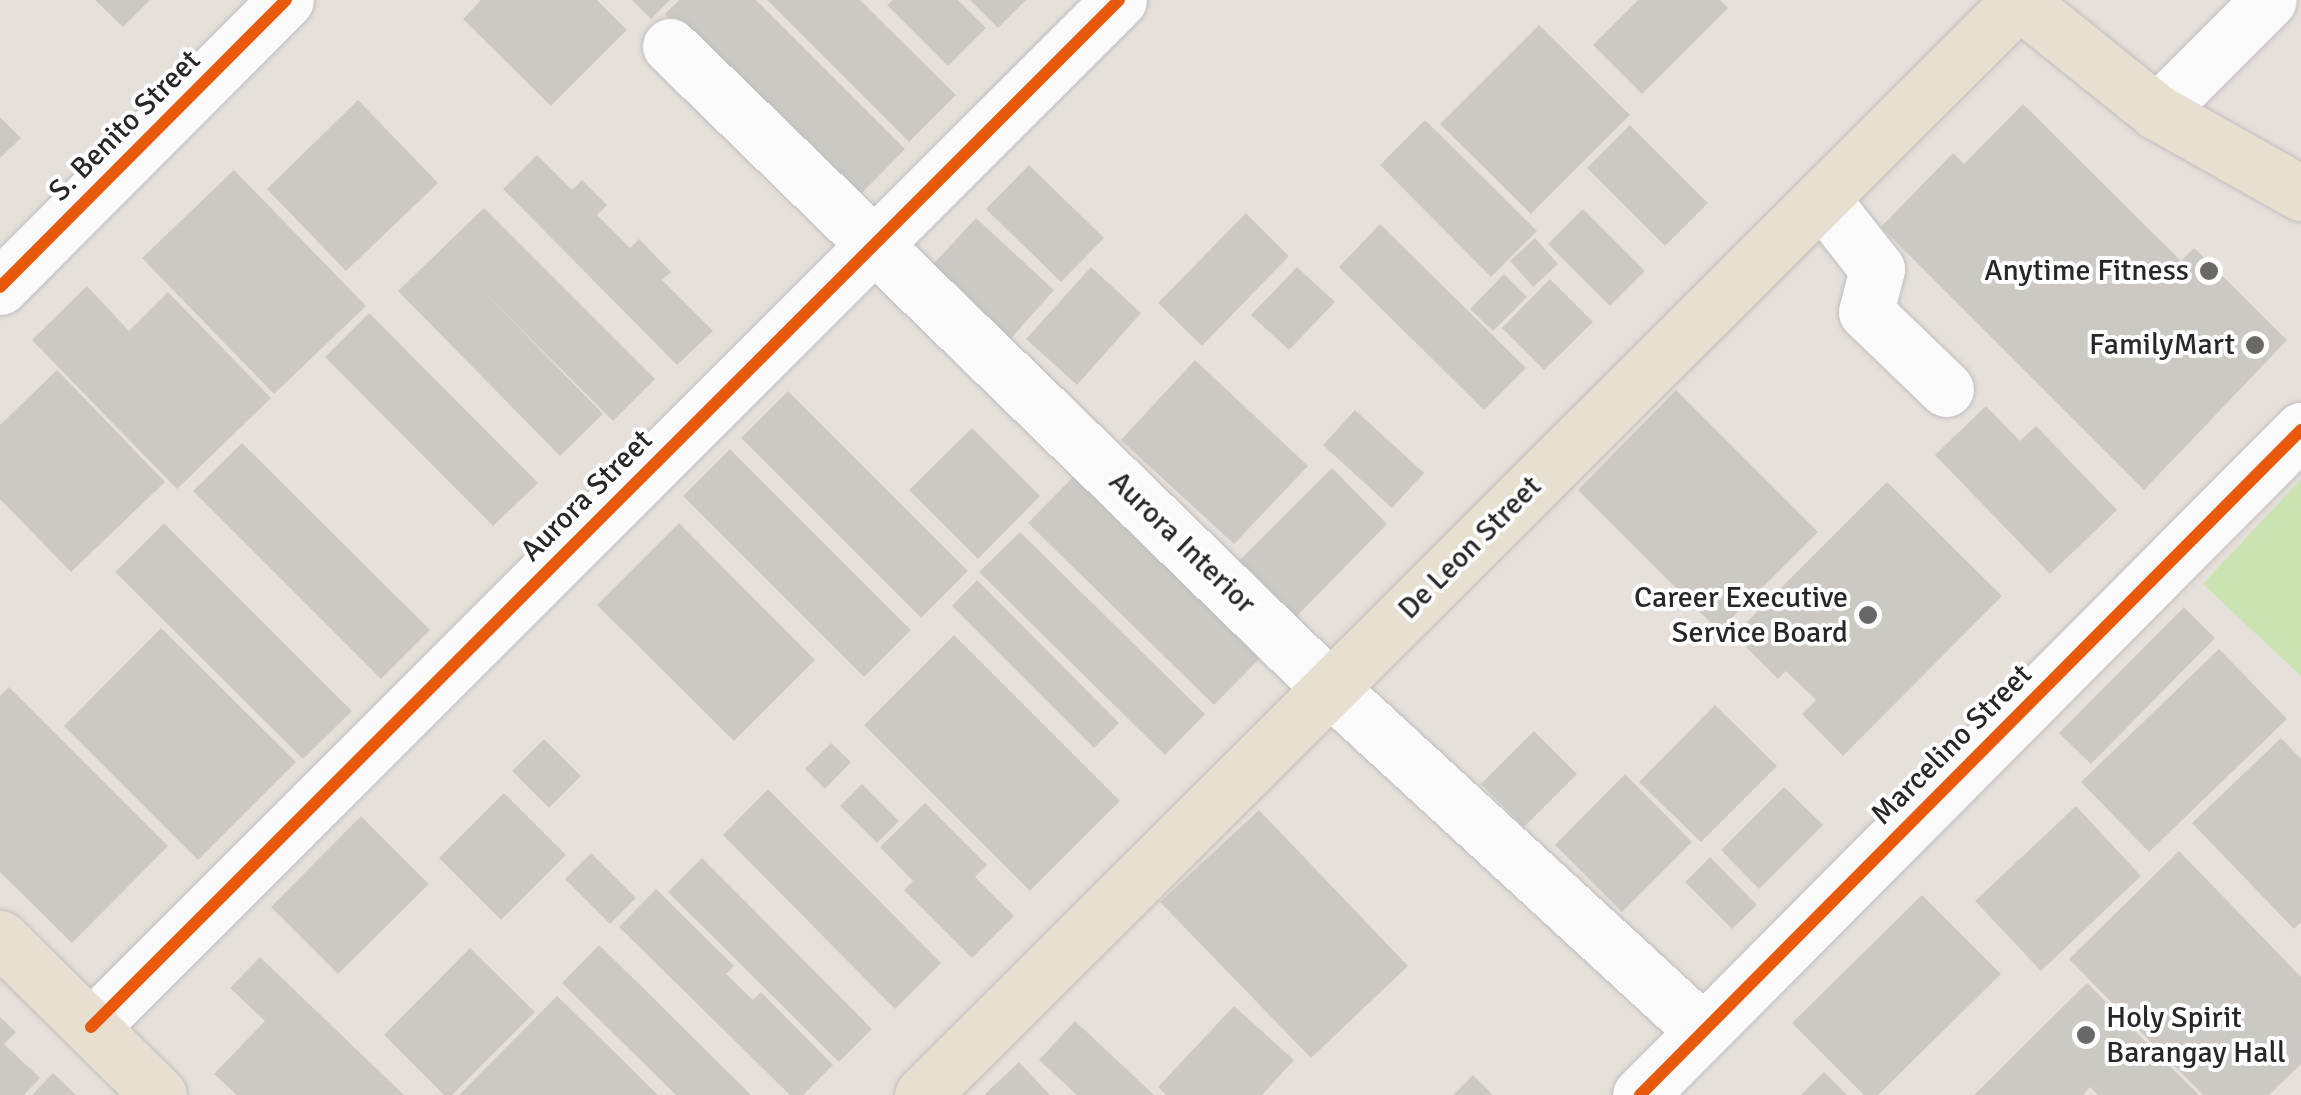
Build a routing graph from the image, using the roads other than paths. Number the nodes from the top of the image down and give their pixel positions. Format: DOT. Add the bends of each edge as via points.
graph roads {
  1 [pos="286,0"];
  2 [pos="1119,0"];
  3 [pos="2269,0"];
  4 [pos="2018,1"];
  5 [pos="670,46"];
  6 [pos="2157,112"];
  7 [pos="2295,183"];
  8 [pos="1822,198"];
  9 [pos="874,243"];
  10 [pos="0,286"];
  11 [pos="1946,389"];
  12 [pos="2301,430"];
  13 [pos="1330,688"];
  14 [pos="0,938"];
  15 [pos="91,1027"];
  16 [pos="1703,1030"];
  17 [pos="160,1095"];
  18 [pos="922,1095"];
  19 [pos="1640,1095"];
  1 -- 10 [label="street, S. Benito Street"];
  2 -- 9 [label="street, Aurora Street"];
  3 -- 6 [label="street"];
  4 -- 6 [label="main road"];
  4 -- 8 [label="main road, De Leon Street"];
  5 -- 9 [label="street, Aurora Interior"];
  6 -- 7 [label="main road"];
  8 -- 11 [label="street" via="1877,269 1866,312"];
  8 -- 13 [label="main road, De Leon Street"];
  9 -- 13 [label="street, Aurora Interior"];
  9 -- 15 [label="street, Aurora Street"];
  12 -- 16 [label="street, Marcelino Street"];
  13 -- 16 [label="street, Aurora Interior"];
  13 -- 18 [label="main road, De Leon Street"];
  14 -- 15 [label="main road"];
  15 -- 17 [label="main road"];
  16 -- 19 [label="street, Marcelino Street"];
}
